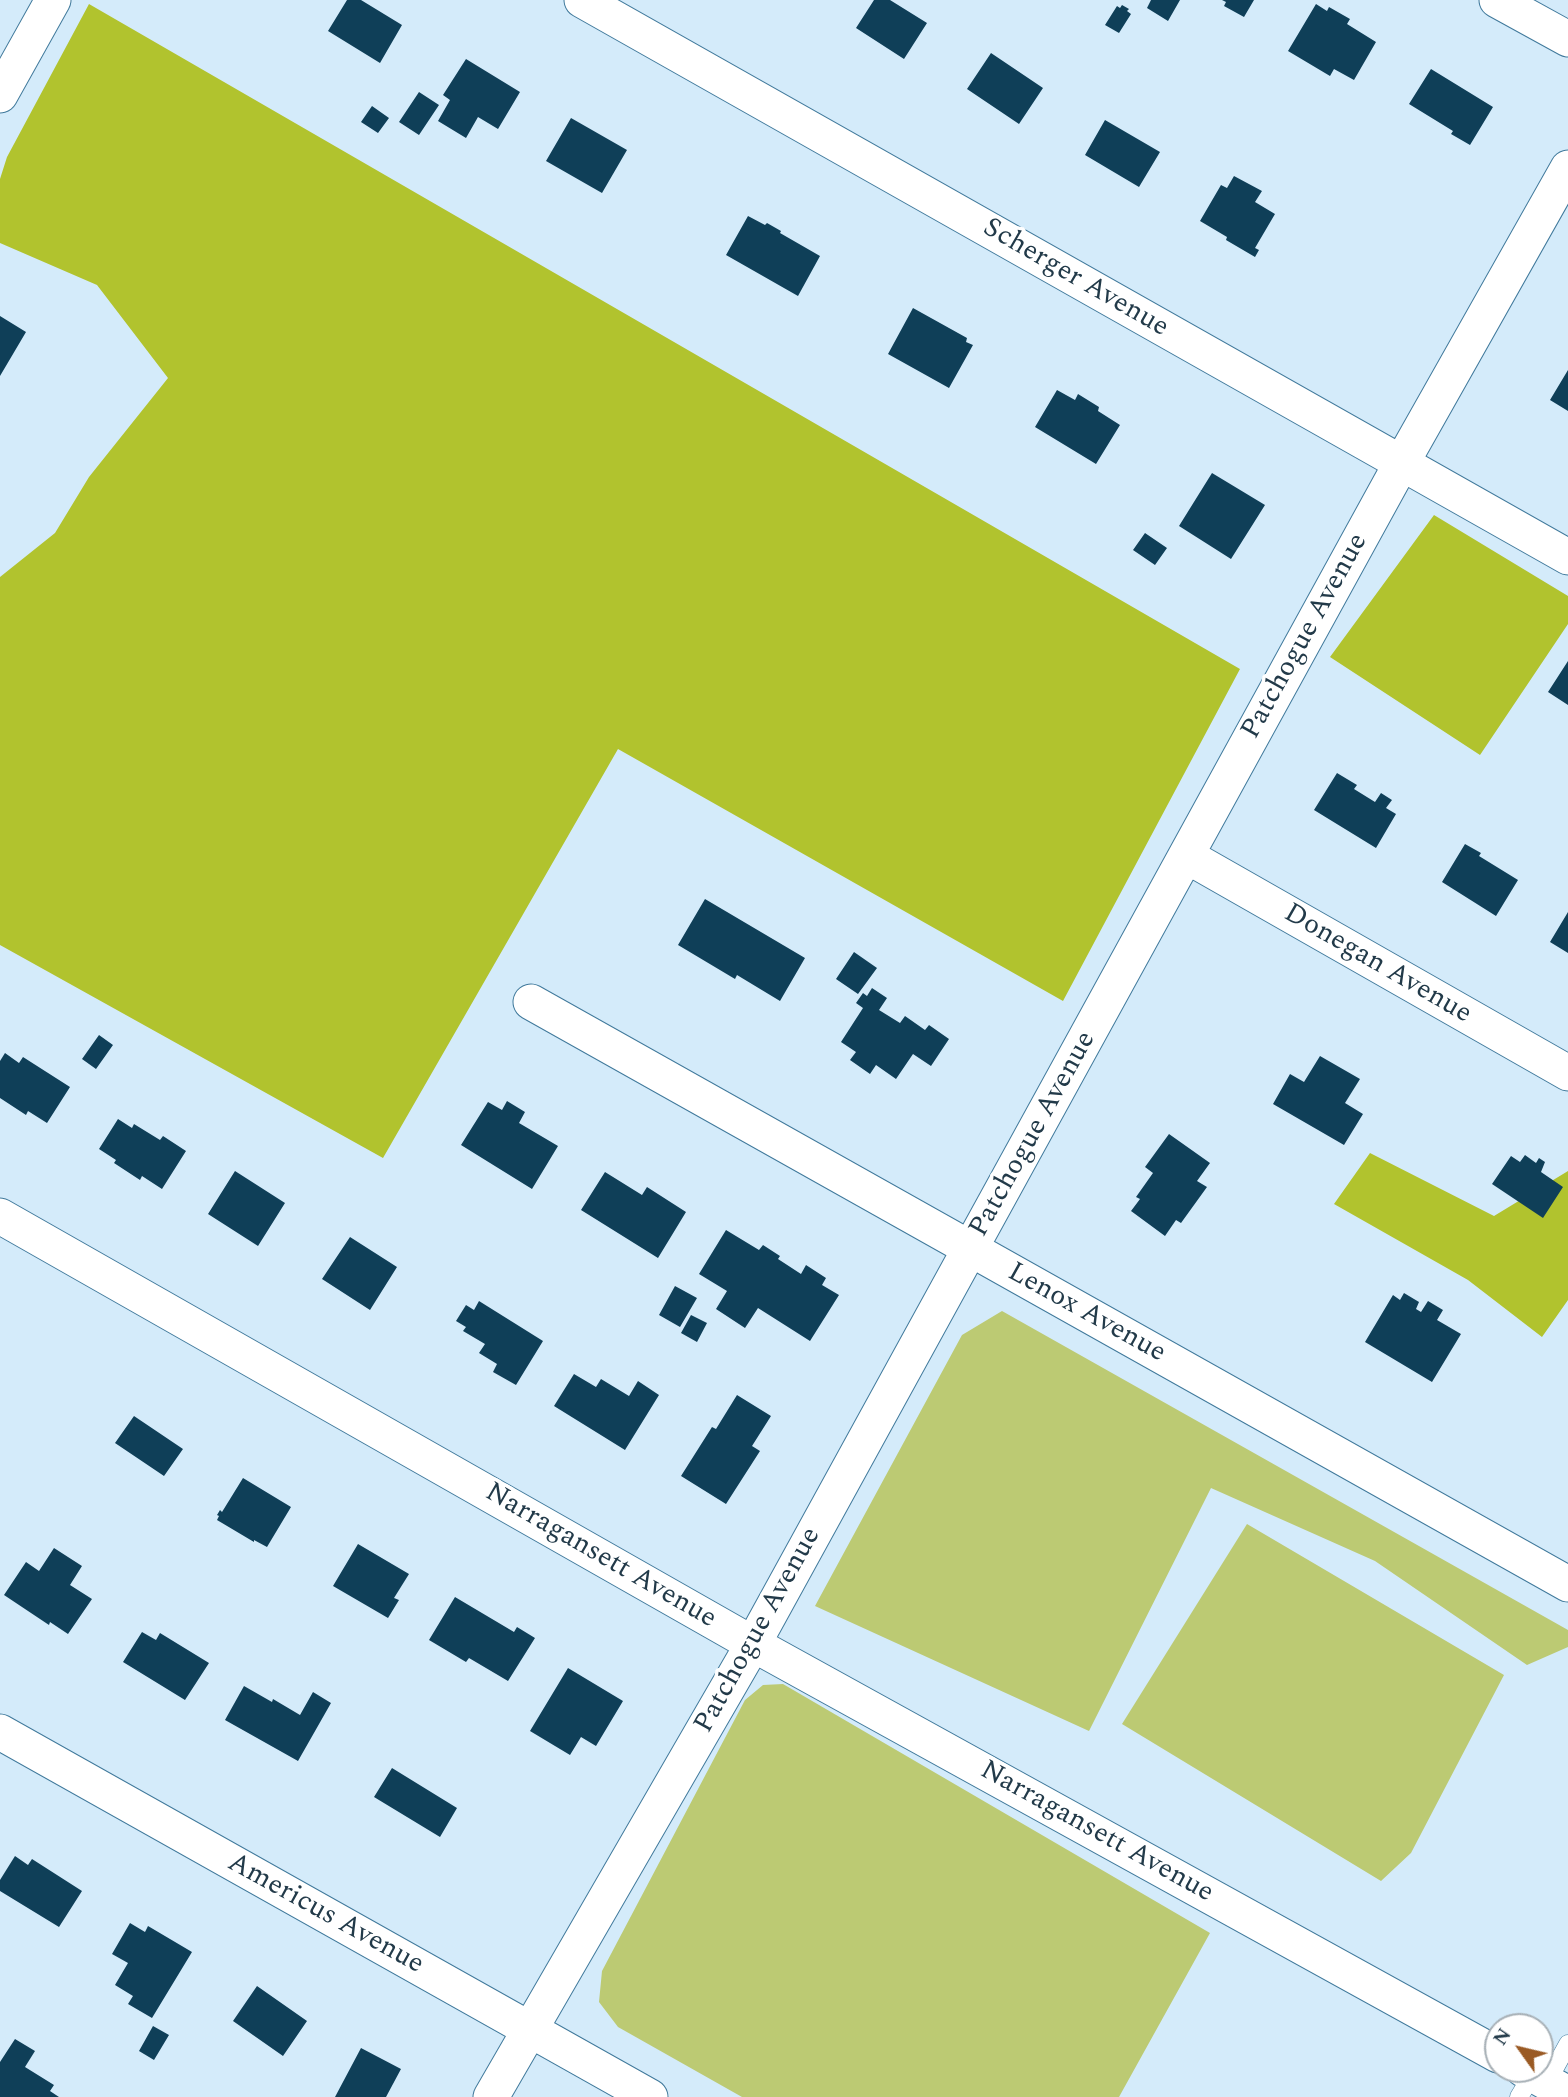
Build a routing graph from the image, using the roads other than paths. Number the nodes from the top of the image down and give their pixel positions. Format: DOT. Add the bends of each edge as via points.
graph roads {
  1 [pos="53,0"];
  2 [pos="582,0"];
  3 [pos="1497,0"];
  4 [pos="1568,39"];
  5 [pos="0,95"];
  6 [pos="1568,168"];
  7 [pos="1401,464"];
  8 [pos="1568,557"];
  9 [pos="1187,856"];
  10 [pos="531,1002"];
  11 [pos="1568,1073"];
  12 [pos="0,1216"];
  13 [pos="971,1250"];
  14 [pos="1568,1584"];
  15 [pos="753,1644"];
  16 [pos="0,1732"];
  17 [pos="529,2030"];
  18 [pos="1568,2043"];
  19 [pos="1484,2047"];
  20 [pos="1554,2062"];
  21 [pos="491,2097"];
  22 [pos="650,2097"];
  1 -- 5 [label="street"];
  2 -- 7 [label="street, Scherger Avenue"];
  3 -- 4 [label="street"];
  6 -- 7 [label="street, Patchogue Avenue"];
  7 -- 8 [label="street, Scherger Avenue"];
  7 -- 9 [label="street, Patchogue Avenue"];
  9 -- 11 [label="street, Donegan Avenue"];
  9 -- 13 [label="street, Patchogue Avenue"];
  10 -- 13 [label="street, Lenox Avenue"];
  12 -- 15 [label="street, Narragansett Avenue"];
  13 -- 14 [label="street, Lenox Avenue"];
  13 -- 15 [label="street, Patchogue Avenue"];
  15 -- 17 [label="street, Patchogue Avenue"];
  15 -- 19 [label="street, Narragansett Avenue"];
  16 -- 17 [label="street, Americus Avenue"];
  17 -- 21 [label="street, Patchogue Avenue"];
  17 -- 22 [label="street, Americus Avenue"];
  18 -- 20 [label="lane"];
}
